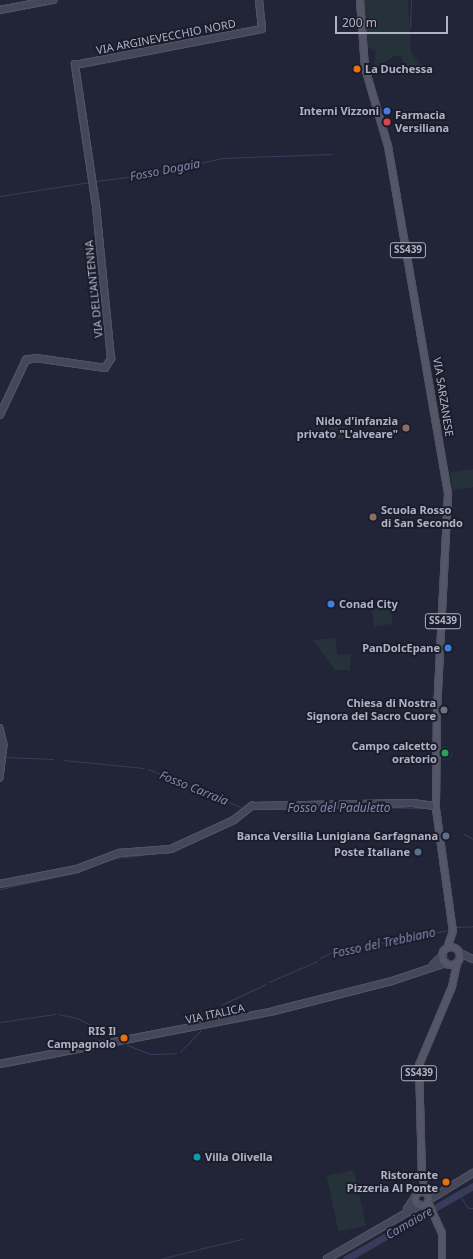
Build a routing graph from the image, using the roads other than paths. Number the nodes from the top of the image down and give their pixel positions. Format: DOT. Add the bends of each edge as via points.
graph roads {
  1 [pos="53,0"];
  2 [pos="260,0"];
  3 [pos="360,0"];
  4 [pos="0,10"];
  5 [pos="75,65"];
  6 [pos="0,415"];
  7 [pos="0,728"];
  8 [pos="0,778"];
  9 [pos="436,806"];
  10 [pos="0,884"];
  11 [pos="453,935"];
  12 [pos="447,948"];
  13 [pos="456,948"];
  14 [pos="443,955"];
  15 [pos="459,959"];
  16 [pos="473,960"];
  17 [pos="447,964"];
  18 [pos="430,967"];
  19 [pos="455,976"];
  20 [pos="0,1064"];
  21 [pos="473,1173"];
  22 [pos="422,1177"];
  23 [pos="416,1195"];
  24 [pos="426,1201"];
  25 [pos="406,1210"];
  26 [pos="327,1259"];
  27 [pos="442,1259"];
  1 -- 4 [label="street"];
  2 -- 5 [label="street, VIA ARGINEVECCHIO NORD" via="262,29"];
  3 -- 9 [label="main road, VIA SARZANESE / SS439" via="365,68 389,152 448,494 437,710"];
  5 -- 6 [label="street, VIA DELL'ANTENNA" via="92,182 111,353 109,366 30,358 22,364"];
  7 -- 8 [label="street" via="4,746"];
  9 -- 10 [label="street" via="414,803 252,806 234,820 171,849 119,853 77,869"];
  9 -- 11 [label="main road, VIA SARZANESE / SS439"];
  11 -- 12 [label="main road"];
  11 -- 13 [label="main road, SS439"];
  12 -- 13 [label="main road"];
  12 -- 14 [label="main road"];
  13 -- 15 [label="main road, SS439"];
  14 -- 17 [label="main road"];
  14 -- 18 [label="street, VIA ITALICA"];
  15 -- 16 [label="street"];
  15 -- 17 [label="main road"];
  15 -- 19 [label="main road, SS439"];
  17 -- 18 [label="street, VIA ITALICA"];
  17 -- 19 [label="main road"];
  18 -- 20 [label="street, VIA ITALICA" via="274,1011"];
  19 -- 22 [label="main road, SS439" via="419,1065"];
  21 -- 24 [label="street"];
  22 -- 23 [label="main road"];
  22 -- 24 [label="main road, SS439"];
  23 -- 24 [label="main road"];
  23 -- 24 [label="main road"];
  23 -- 25 [label="street"];
  24 -- 25 [label="street"];
  24 -- 27 [label="main road, SS439" via="442,1233"];
  25 -- 26 [label="street"];
}
